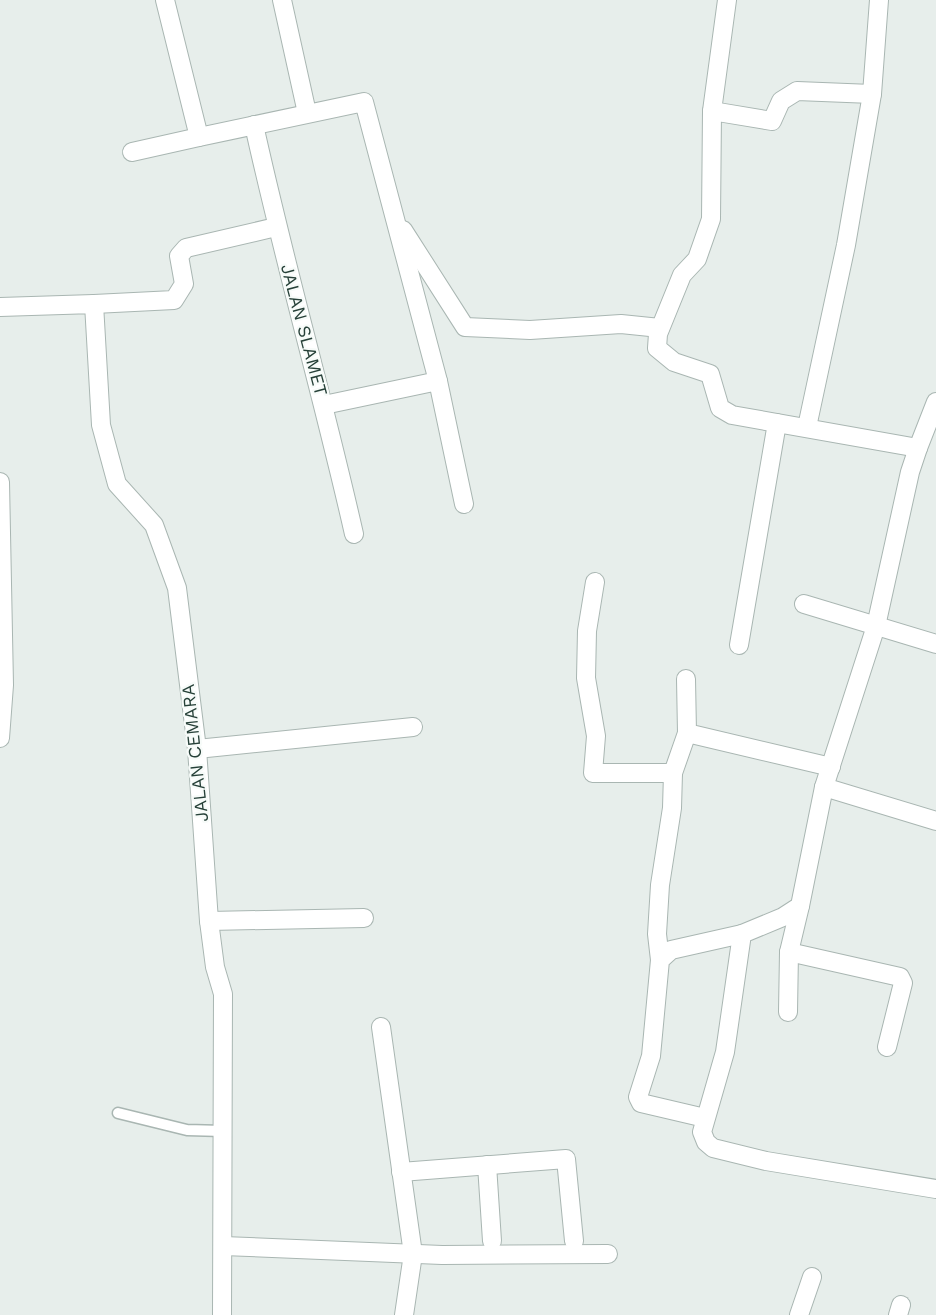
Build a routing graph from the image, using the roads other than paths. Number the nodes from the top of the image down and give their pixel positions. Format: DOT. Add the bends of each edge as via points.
graph roads {
  1 [pos="165,0"];
  2 [pos="282,0"];
  3 [pos="727,0"];
  4 [pos="879,0"];
  5 [pos="872,94"];
  6 [pos="712,111"];
  7 [pos="307,113"];
  8 [pos="254,125"];
  9 [pos="199,138"];
  10 [pos="132,152"];
  11 [pos="394,217"];
  12 [pos="276,227"];
  13 [pos="94,304"];
  14 [pos="0,307"];
  15 [pos="660,328"];
  16 [pos="438,381"];
  17 [pos="936,402"];
  18 [pos="324,405"];
  19 [pos="777,423"];
  20 [pos="807,427"];
  21 [pos="918,447"];
  22 [pos="0,482"];
  23 [pos="464,504"];
  24 [pos="354,534"];
  25 [pos="595,582"];
  26 [pos="804,604"];
  27 [pos="876,626"];
  28 [pos="936,644"];
  29 [pos="739,645"];
  30 [pos="686,679"];
  31 [pos="413,727"];
  32 [pos="687,733"];
  33 [pos="0,738"];
  34 [pos="197,749"];
  35 [pos="831,767"];
  36 [pos="674,772"];
  37 [pos="824,787"];
  38 [pos="936,821"];
  39 [pos="800,906"];
  40 [pos="364,918"];
  41 [pos="209,921"];
  42 [pos="742,934"];
  43 [pos="789,952"];
  44 [pos="660,960"];
  45 [pos="788,1012"];
  46 [pos="381,1027"];
  47 [pos="887,1047"];
  48 [pos="118,1113"];
  49 [pos="705,1118"];
  50 [pos="223,1131"];
  51 [pos="487,1165"];
  52 [pos="401,1172"];
  53 [pos="936,1189"];
  54 [pos="492,1241"];
  55 [pos="574,1241"];
  56 [pos="223,1246"];
  57 [pos="413,1254"];
  58 [pos="608,1254"];
  59 [pos="812,1277"];
  60 [pos="222,1315"];
  61 [pos="404,1315"];
  62 [pos="799,1315"];
  1 -- 9 [label="street"];
  2 -- 7 [label="street"];
  3 -- 6 [label="street"];
  4 -- 5 [label="street"];
  5 -- 6 [label="street" via="797,91 781,101 772,121"];
  5 -- 20 [label="street" via="846,245"];
  6 -- 15 [label="street" via="708,233 697,259 682,275"];
  7 -- 8 [label="street"];
  7 -- 11 [label="street" via="364,102"];
  8 -- 9 [label="street"];
  8 -- 12 [label="street, JALAN SLAMET"];
  9 -- 10 [label="street"];
  11 -- 15 [label="street" via="465,327 530,330 621,324"];
  11 -- 16 [label="street"];
  12 -- 13 [label="street" via="186,248 179,256 184,284 174,300"];
  12 -- 18 [label="street, JALAN SLAMET"];
  13 -- 14 [label="street"];
  13 -- 34 [label="street, JALAN CEMARA" via="101,425 117,484 154,525 177,588"];
  15 -- 19 [label="street" via="657,348 674,362 710,374 720,408 732,415"];
  16 -- 18 [label="street"];
  16 -- 23 [label="street"];
  17 -- 21 [label="street"];
  18 -- 24 [label="street, JALAN SLAMET"];
  19 -- 20 [label="street"];
  19 -- 29 [label="street"];
  20 -- 21 [label="street"];
  21 -- 27 [label="street"];
  22 -- 33 [label="street" via="4,686"];
  25 -- 36 [label="street" via="587,631 586,678 596,736 593,773"];
  26 -- 27 [label="street"];
  27 -- 28 [label="street"];
  27 -- 35 [label="street"];
  30 -- 32 [label="street"];
  31 -- 34 [label="street"];
  32 -- 35 [label="street"];
  32 -- 36 [label="street"];
  34 -- 41 [label="street, JALAN CEMARA"];
  35 -- 37 [label="street"];
  36 -- 44 [label="street" via="660,885"];
  37 -- 38 [label="street"];
  37 -- 39 [label="street"];
  39 -- 42 [label="street"];
  39 -- 43 [label="street"];
  40 -- 41 [label="street"];
  41 -- 50 [label="street, JALAN CEMARA" via="214,967 223,994"];
  42 -- 44 [label="street" via="670,950"];
  42 -- 49 [label="street" via="725,1052"];
  43 -- 45 [label="street"];
  43 -- 47 [label="street" via="900,977 903,983"];
  44 -- 49 [label="street" via="651,1056 638,1096 640,1103"];
  46 -- 52 [label="street"];
  48 -- 50 [label="lane" via="187,1130"];
  49 -- 53 [label="street" via="702,1132 713,1148 766,1161"];
  50 -- 56 [label="street, JALAN CEMARA"];
  51 -- 52 [label="street"];
  51 -- 54 [label="street"];
  51 -- 55 [label="street" via="566,1159"];
  52 -- 57 [label="street"];
  56 -- 57 [label="street"];
  56 -- 60 [label="street, JALAN CEMARA"];
  57 -- 58 [label="street"];
  57 -- 61 [label="street"];
  59 -- 62 [label="street"];
}
